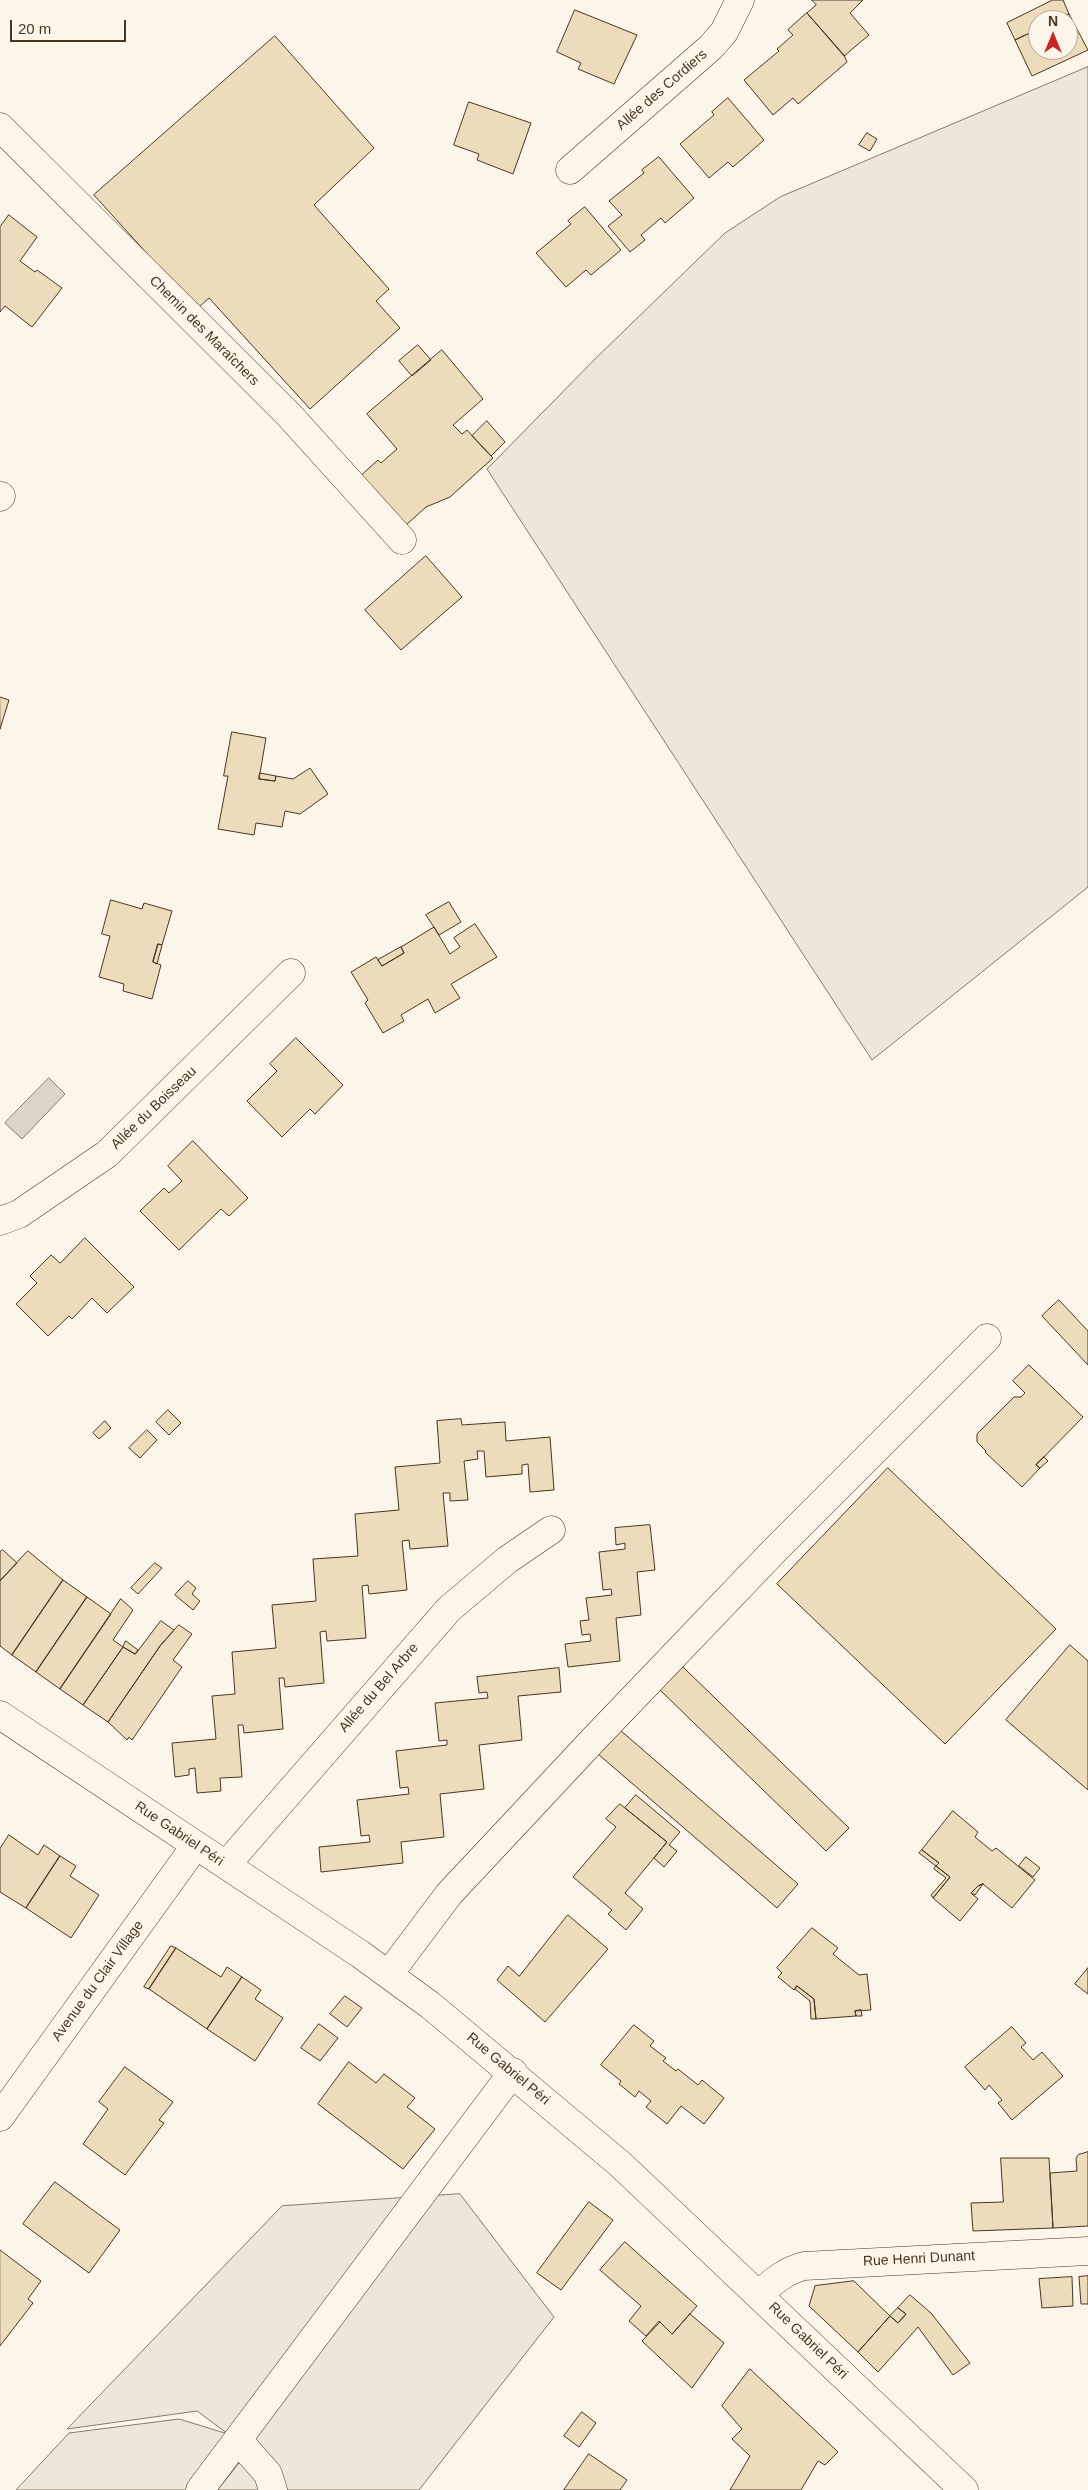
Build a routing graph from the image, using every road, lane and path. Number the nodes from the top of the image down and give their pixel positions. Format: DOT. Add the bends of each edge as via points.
graph roads {
  1 [pos="740,0"];
  2 [pos="0,127"];
  3 [pos="570,170"];
  4 [pos="402,540"];
  5 [pos="292,973"];
  6 [pos="0,1222"];
  7 [pos="987,1338"];
  8 [pos="551,1530"];
  9 [pos="0,1715"];
  10 [pos="196,1845"];
  11 [pos="226,1865"];
  12 [pos="389,1974"];
  13 [pos="514,2072"];
  14 [pos="0,2117"];
  15 [pos="1088,2251"];
  16 [pos="759,2294"];
  17 [pos="238,2440"];
  18 [pos="200,2490"];
  19 [pos="273,2490"];
  20 [pos="964,2490"];
  1 -- 3 [label="street, Allée des Cordiers" via="724,32 711,47"];
  2 -- 4 [label="street, Chemin des Maraîchers" via="289,415"];
  5 -- 6 [label="street, Allée du Boisseau" via="107,1154 19,1214"];
  7 -- 12 [label="street" via="775,1550 595,1738 449,1894"];
  8 -- 11 [label="street, Allée du Bel Arbre" via="507,1560 449,1608"];
  9 -- 10 [label="street, Rue Gabriel Péri"];
  10 -- 11 [label="street, Rue Gabriel Péri"];
  10 -- 14 [label="street, Avenue du Clair Village"];
  11 -- 12 [label="street, Rue Gabriel Péri"];
  12 -- 13 [label="street, Rue Gabriel Péri"];
  13 -- 16 [label="street, Rue Gabriel Péri" via="634,2177"];
  13 -- 17 [label="street"];
  15 -- 16 [label="street, Rue Henri Dunant" via="804,2266 790,2270"];
  16 -- 20 [label="street, Rue Gabriel Péri"];
  17 -- 18 [label="street"];
  17 -- 19 [label="street" via="268,2474"];
}
